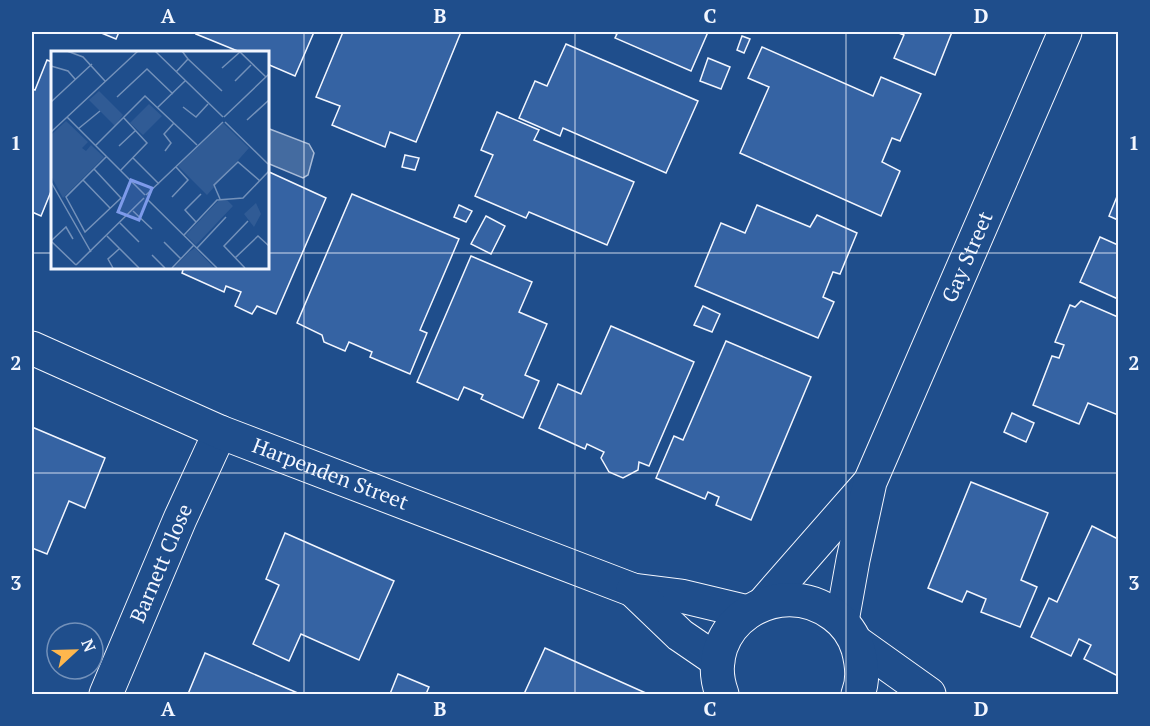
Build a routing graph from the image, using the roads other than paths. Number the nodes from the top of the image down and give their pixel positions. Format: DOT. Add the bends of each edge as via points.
graph roads {
  1 [pos="1065,32"];
  2 [pos="32,348"];
  3 [pos="220,432"];
  4 [pos="870,482"];
  5 [pos="633,590"];
  6 [pos="756,608"];
  7 [pos="849,632"];
  8 [pos="718,661"];
  9 [pos="106,694"];
  10 [pos="722,694"];
  11 [pos="858,694"];
  12 [pos="929,694"];
  1 -- 4 [label="street, Gay Street"];
  2 -- 3 [label="street, Harpenden Street"];
  3 -- 5 [label="street, Harpenden Street"];
  3 -- 9 [label="street, Barnett Close"];
  4 -- 6 [label="street, Gay Street"];
  4 -- 7 [label="street, Gay Street" via="853,560"];
  5 -- 6 [label="street, Harpenden Street"];
  5 -- 8 [label="street, Harpenden Street" via="680,635"];
  6 -- 7 [label="street, Harpenden Street" via="784,599 806,600 825,608"];
  6 -- 8 [label="street" via="734,625 723,642"];
  7 -- 11 [label="street" via="862,666"];
  7 -- 12 [label="street, Harpenden Street"];
  8 -- 10 [label="street"];
}
